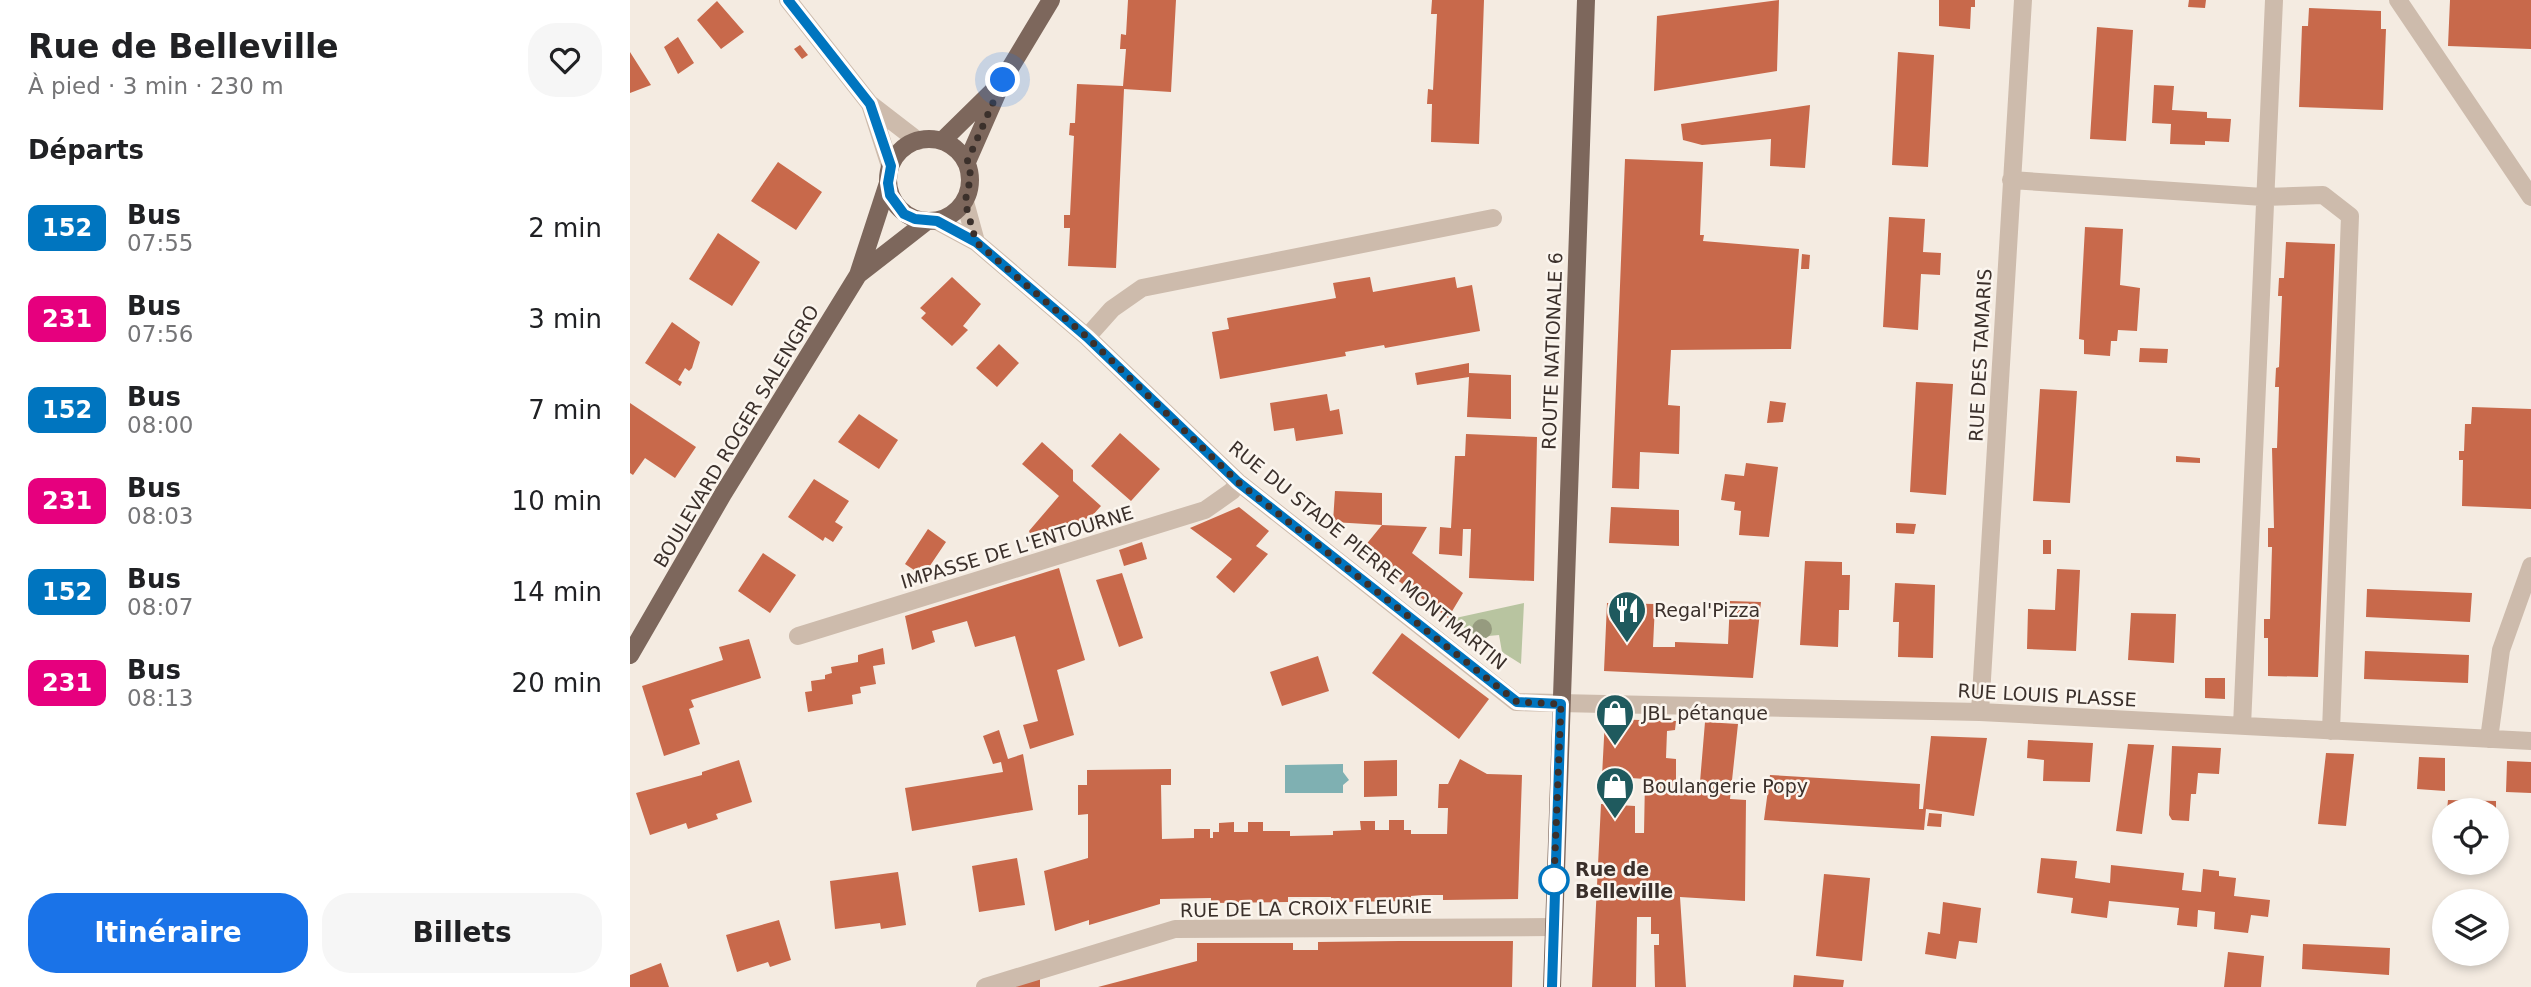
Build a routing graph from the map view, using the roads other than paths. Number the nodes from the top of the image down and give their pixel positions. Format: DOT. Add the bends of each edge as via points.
graph roads {
  1 [pos="788,0"];
  2 [pos="1051,0"];
  3 [pos="1586,0"];
  4 [pos="2023,0"];
  5 [pos="2274,0"];
  6 [pos="2398,0"];
  7 [pos="1003,80"];
  8 [pos="870,104"];
  9 [pos="918,141"];
  10 [pos="942,141"];
  11 [pos="967,162"];
  12 [pos="889,174"];
  13 [pos="2011,180"];
  14 [pos="2263,197"];
  15 [pos="2531,197"];
  16 [pos="965,202"];
  17 [pos="1493,218"];
  18 [pos="931,222"];
  19 [pos="976,242"];
  20 [pos="858,275"];
  21 [pos="1087,337"];
  22 [pos="1238,482"];
  23 [pos="2531,566"];
  24 [pos="798,636"];
  25 [pos="630,655"];
  26 [pos="1561,704"];
  27 [pos="1980,712"];
  28 [pos="2242,726"];
  29 [pos="2330,731"];
  30 [pos="2489,739"];
  31 [pos="2531,741"];
  32 [pos="1553,927"];
  33 [pos="985,987"];
  34 [pos="1552,987"];
  1 -- 8 [label="street"];
  2 -- 7 [label="main road"];
  3 -- 26 [label="main road, ROUTE NATIONALE 6"];
  4 -- 13 [label="street, RUE DES TAMARIS"];
  5 -- 14 [label="street"];
  6 -- 15 [label="street"];
  7 -- 10 [label="main road"];
  7 -- 11 [label="main road"];
  8 -- 9 [label="street"];
  8 -- 12 [label="street"];
  9 -- 10 [label="main road"];
  9 -- 12 [label="main road" via="896,155"];
  10 -- 11 [label="main road"];
  11 -- 16 [label="main road" via="971,176"];
  12 -- 18 [label="main road" via="896,205 915,219"];
  12 -- 20 [label="main road, BOULEVARD ROGER SALENGRO"];
  13 -- 14 [label="street"];
  13 -- 27 [label="street, RUE DES TAMARIS"];
  14 -- 28 [label="street"];
  14 -- 29 [label="street" via="2323,195 2350,216"];
  16 -- 18 [label="main road" via="957,211"];
  16 -- 19 [label="street"];
  17 -- 21 [label="street" via="1142,288 1112,309"];
  18 -- 19 [label="street, RUE DU STADE PIERRE MONTMARTIN"];
  18 -- 20 [label="main road, BOULEVARD ROGER SALENGRO"];
  19 -- 21 [label="street, RUE DU STADE PIERRE MONTMARTIN"];
  20 -- 25 [label="main road, BOULEVARD ROGER SALENGRO"];
  21 -- 22 [label="street, RUE DU STADE PIERRE MONTMARTIN"];
  22 -- 24 [label="street, IMPASSE DE L'ENTOURNE" via="1205,510"];
  22 -- 26 [label="street, RUE DU STADE PIERRE MONTMARTIN" via="1517,702"];
  23 -- 30 [label="street" via="2501,650"];
  26 -- 27 [label="street, RUE LOUIS PLASSE"];
  26 -- 32 [label="main road"];
  27 -- 28 [label="street, RUE LOUIS PLASSE"];
  28 -- 29 [label="street, RUE LOUIS PLASSE"];
  29 -- 30 [label="street, RUE LOUIS PLASSE"];
  30 -- 31 [label="street, RUE LOUIS PLASSE"];
  32 -- 33 [label="street, RUE DE LA CROIX FLEURIE" via="1175,929"];
  32 -- 34 [label="main road"];
}
